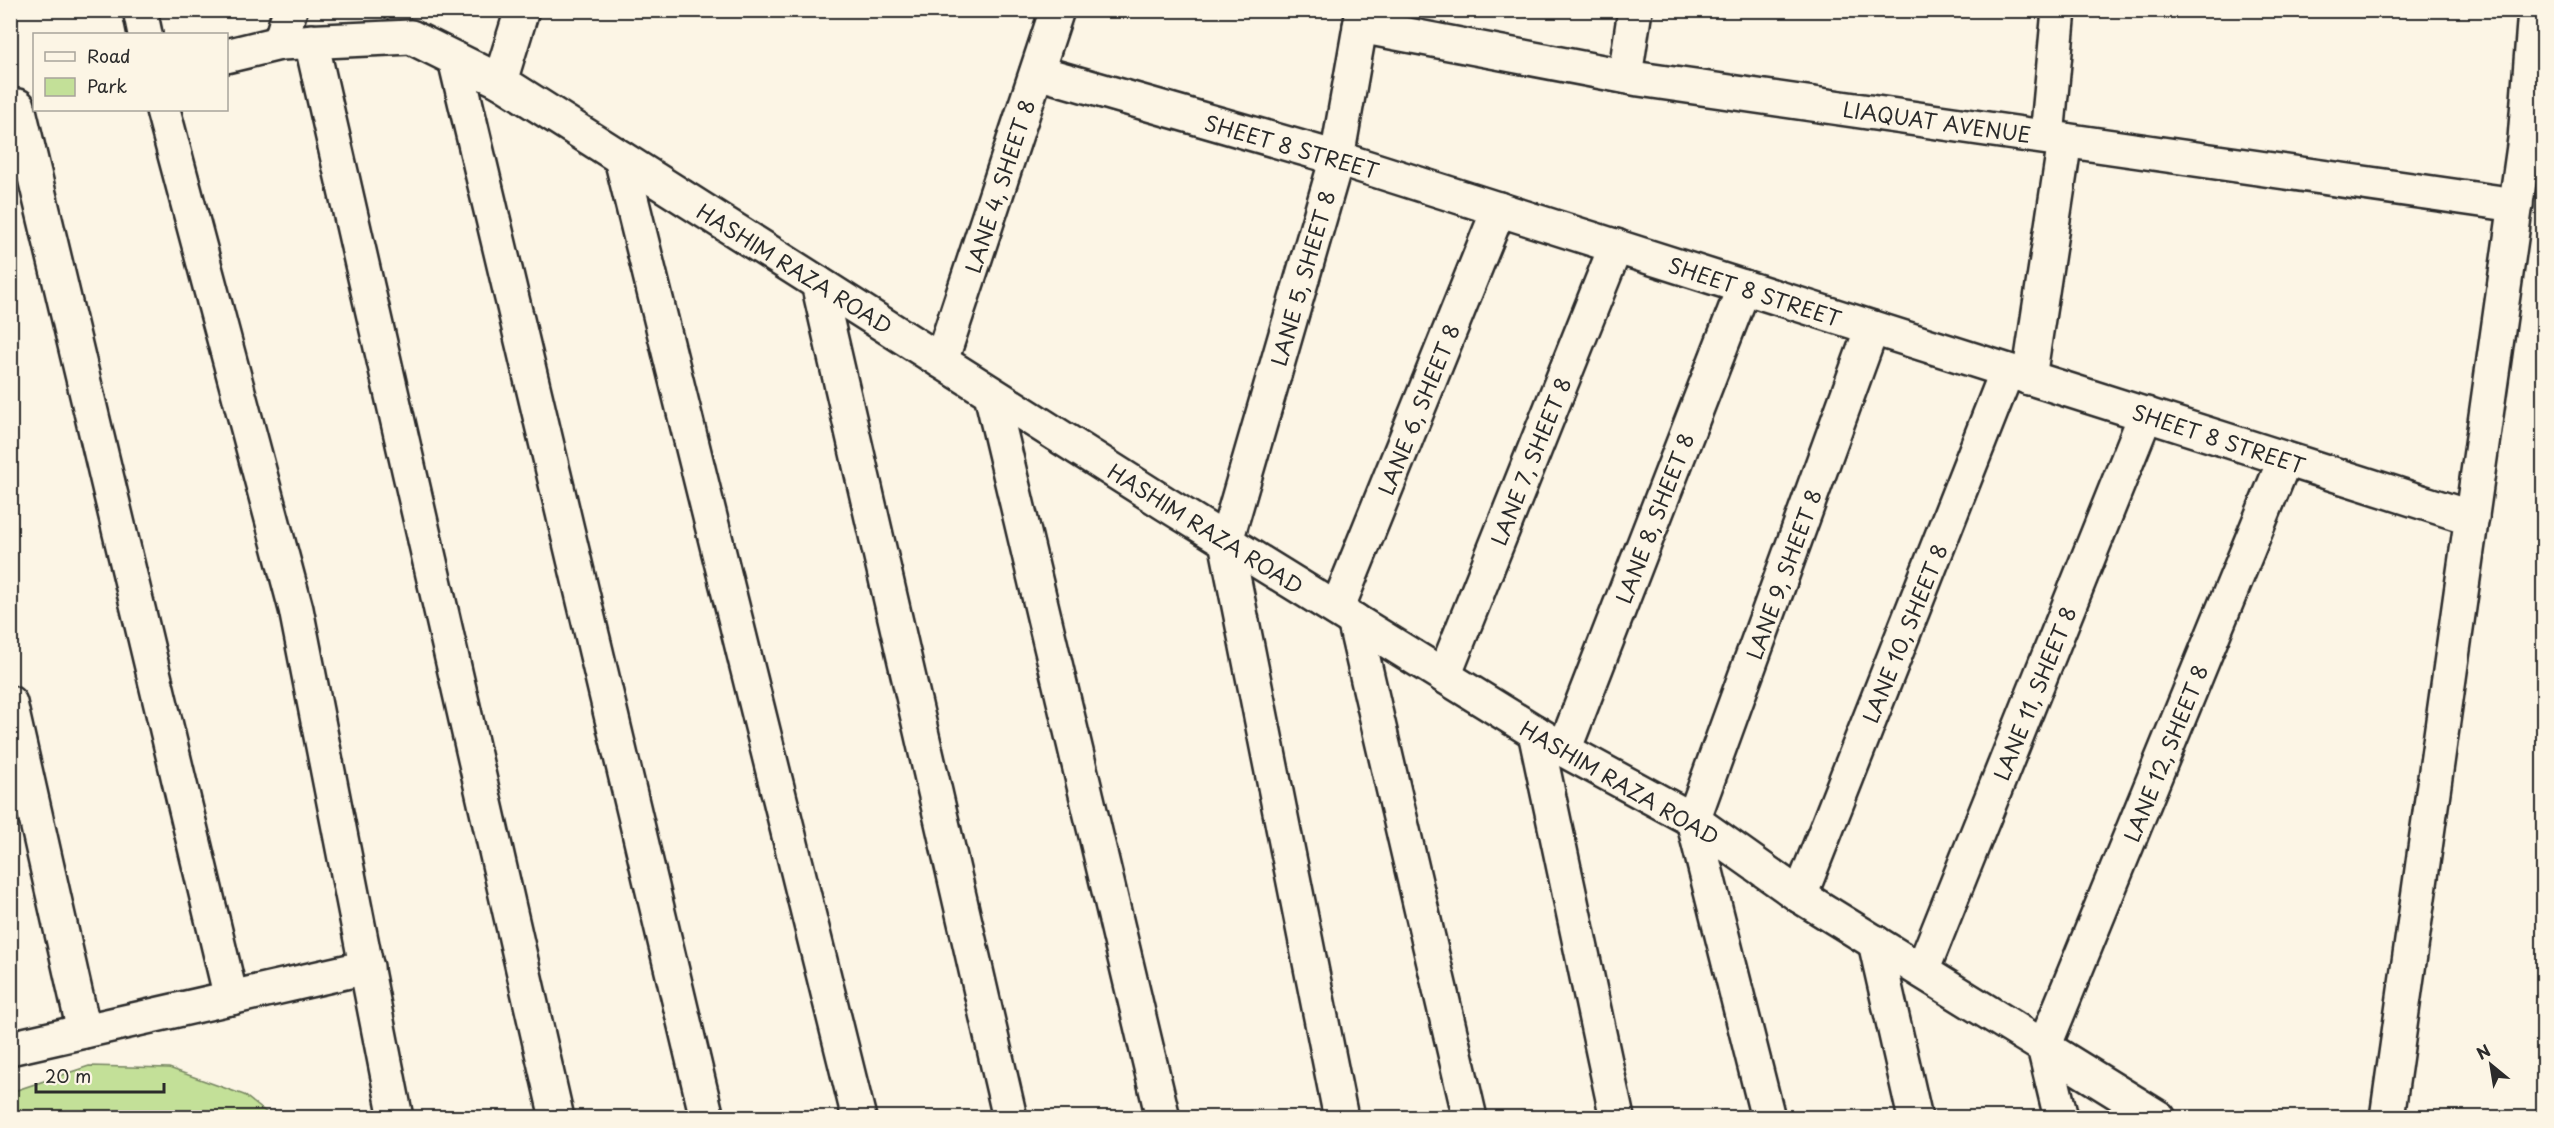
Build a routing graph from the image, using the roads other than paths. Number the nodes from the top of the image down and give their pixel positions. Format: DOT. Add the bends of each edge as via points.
graph roads {
  1 [pos="140,10"];
  2 [pos="290,10"];
  3 [pos="522,10"];
  4 [pos="1057,10"];
  5 [pos="1635,10"];
  6 [pos="2058,10"];
  7 [pos="2535,10"];
  8 [pos="1361,18"];
  9 [pos="145,33"];
  10 [pos="295,42"];
  11 [pos="228,56"];
  12 [pos="455,59"];
  13 [pos="1037,72"];
  14 [pos="1625,76"];
  15 [pos="500,81"];
  16 [pos="21,105"];
  17 [pos="164,111"];
  18 [pos="2056,138"];
  19 [pos="621,158"];
  20 [pos="1336,158"];
  21 [pos="2516,205"];
  22 [pos="1499,209"];
  23 [pos="1616,246"];
  24 [pos="818,283"];
  25 [pos="1744,287"];
  26 [pos="1872,328"];
  27 [pos="941,361"];
  28 [pos="2018,374"];
  29 [pos="992,394"];
  30 [pos="2146,414"];
  31 [pos="2285,459"];
  32 [pos="2472,518"];
  33 [pos="1226,541"];
  34 [pos="1345,615"];
  35 [pos="1444,676"];
  36 [pos="10,703"];
  37 [pos="1535,732"];
  38 [pos="1564,750"];
  39 [pos="1693,820"];
  40 [pos="1800,896"];
  41 [pos="1875,942"];
  42 [pos="367,967"];
  43 [pos="1923,971"];
  44 [pos="231,998"];
  45 [pos="84,1031"];
  46 [pos="2044,1047"];
  47 [pos="10,1048"];
  48 [pos="396,1118"];
  49 [pos="557,1118"];
  50 [pos="707,1118"];
  51 [pos="858,1118"];
  52 [pos="1010,1118"];
  53 [pos="1163,1118"];
  54 [pos="1341,1118"];
  55 [pos="1470,1118"];
  56 [pos="1617,1118"];
  57 [pos="1768,1118"];
  58 [pos="1915,1118"];
  59 [pos="2061,1118"];
  60 [pos="2159,1118"];
  61 [pos="2387,1118"];
  1 -- 9 [label="street"];
  2 -- 10 [label="street"];
  3 -- 15 [label="street"];
  4 -- 13 [label="street, LANE 4, SHEET 8"];
  5 -- 14 [label="street"];
  6 -- 18 [label="street, LANE 10, SHEET 8"];
  7 -- 21 [label="street"];
  8 -- 14 [label="street, LIAQUAT AVENUE"];
  8 -- 20 [label="street, LANE 5, SHEET 8"];
  10 -- 11 [label="street, HASHIM RAZA ROAD"];
  10 -- 12 [label="street, HASHIM RAZA ROAD" via="411,37"];
  10 -- 49 [label="street"];
  12 -- 15 [label="street, HASHIM RAZA ROAD"];
  12 -- 50 [label="street"];
  13 -- 20 [label="street, SHEET 8 STREET"];
  13 -- 27 [label="street, LANE 4, SHEET 8"];
  14 -- 18 [label="street, LIAQUAT AVENUE"];
  15 -- 19 [label="street, HASHIM RAZA ROAD"];
  16 -- 44 [label="street"];
  17 -- 42 [label="street" via="296,609"];
  18 -- 21 [label="street, LIAQUAT AVENUE"];
  18 -- 28 [label="street, LANE 10, SHEET 8"];
  19 -- 24 [label="street, HASHIM RAZA ROAD"];
  19 -- 51 [label="street"];
  20 -- 22 [label="street, SHEET 8 STREET"];
  20 -- 33 [label="street, LANE 5, SHEET 8"];
  21 -- 32 [label="street"];
  22 -- 23 [label="street, SHEET 8 STREET"];
  22 -- 34 [label="street, LANE 6, SHEET 8"];
  23 -- 25 [label="street, SHEET 8 STREET"];
  23 -- 35 [label="street, LANE 7, SHEET 8"];
  24 -- 27 [label="street, HASHIM RAZA ROAD"];
  24 -- 52 [label="street"];
  25 -- 26 [label="street, SHEET 8 STREET"];
  25 -- 38 [label="street, LANE 8, SHEET 8"];
  26 -- 28 [label="street, SHEET 8 STREET"];
  26 -- 39 [label="street, LANE 9, SHEET 8"];
  27 -- 29 [label="street, HASHIM RAZA ROAD"];
  28 -- 30 [label="street, SHEET 8 STREET"];
  28 -- 40 [label="street, LANE 10, SHEET 8"];
  29 -- 33 [label="street, HASHIM RAZA ROAD"];
  29 -- 53 [label="street"];
  30 -- 31 [label="street, SHEET 8 STREET"];
  30 -- 43 [label="street, LANE 11, SHEET 8"];
  31 -- 32 [label="street, SHEET 8 STREET"];
  31 -- 46 [label="street, LANE 12, SHEET 8"];
  32 -- 61 [label="street"];
  33 -- 34 [label="street, HASHIM RAZA ROAD"];
  33 -- 54 [label="street"];
  34 -- 35 [label="street, HASHIM RAZA ROAD"];
  34 -- 55 [label="street"];
  35 -- 37 [label="street, HASHIM RAZA ROAD"];
  36 -- 45 [label="street"];
  37 -- 38 [label="street, HASHIM RAZA ROAD"];
  37 -- 56 [label="street"];
  38 -- 39 [label="street, HASHIM RAZA ROAD"];
  39 -- 40 [label="street, HASHIM RAZA ROAD"];
  39 -- 57 [label="street"];
  40 -- 41 [label="street, HASHIM RAZA ROAD"];
  41 -- 43 [label="street, HASHIM RAZA ROAD"];
  41 -- 58 [label="street"];
  42 -- 44 [label="street"];
  42 -- 48 [label="street"];
  43 -- 46 [label="street, HASHIM RAZA ROAD"];
  44 -- 45 [label="street"];
  45 -- 47 [label="street"];
  46 -- 59 [label="street"];
  46 -- 60 [label="street, HASHIM RAZA ROAD"];
}
